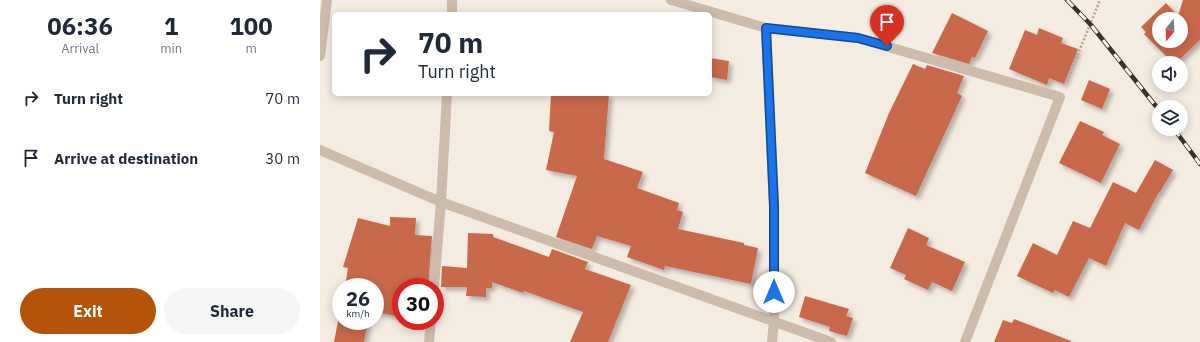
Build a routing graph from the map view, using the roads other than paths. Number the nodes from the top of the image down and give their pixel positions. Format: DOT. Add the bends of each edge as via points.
graph roads {
  1 [pos="327,0"];
  2 [pos="452,0"];
  3 [pos="671,0"];
  4 [pos="452,12"];
  5 [pos="712,12"];
  6 [pos="712,12"];
  7 [pos="766,28"];
  8 [pos="320,56"];
  9 [pos="447,96"];
  10 [pos="320,150"];
  11 [pos="442,202"];
  12 [pos="435,278"];
  13 [pos="774,321"];
  14 [pos="430,330"];
  15 [pos="429,342"];
  16 [pos="772,342"];
  17 [pos="831,342"];
  18 [pos="965,342"];
  1 -- 8 [label="street"];
  2 -- 4 [label="street"];
  3 -- 6 [label="street"];
  5 -- 7 [label="street"];
  7 -- 13 [label="street" via="774,206"];
  7 -- 18 [label="street" via="858,38 1060,97"];
  9 -- 11 [label="street"];
  10 -- 11 [label="street"];
  11 -- 12 [label="street"];
  11 -- 13 [label="street"];
  13 -- 16 [label="street"];
  13 -- 17 [label="street"];
  14 -- 15 [label="street"];
}
